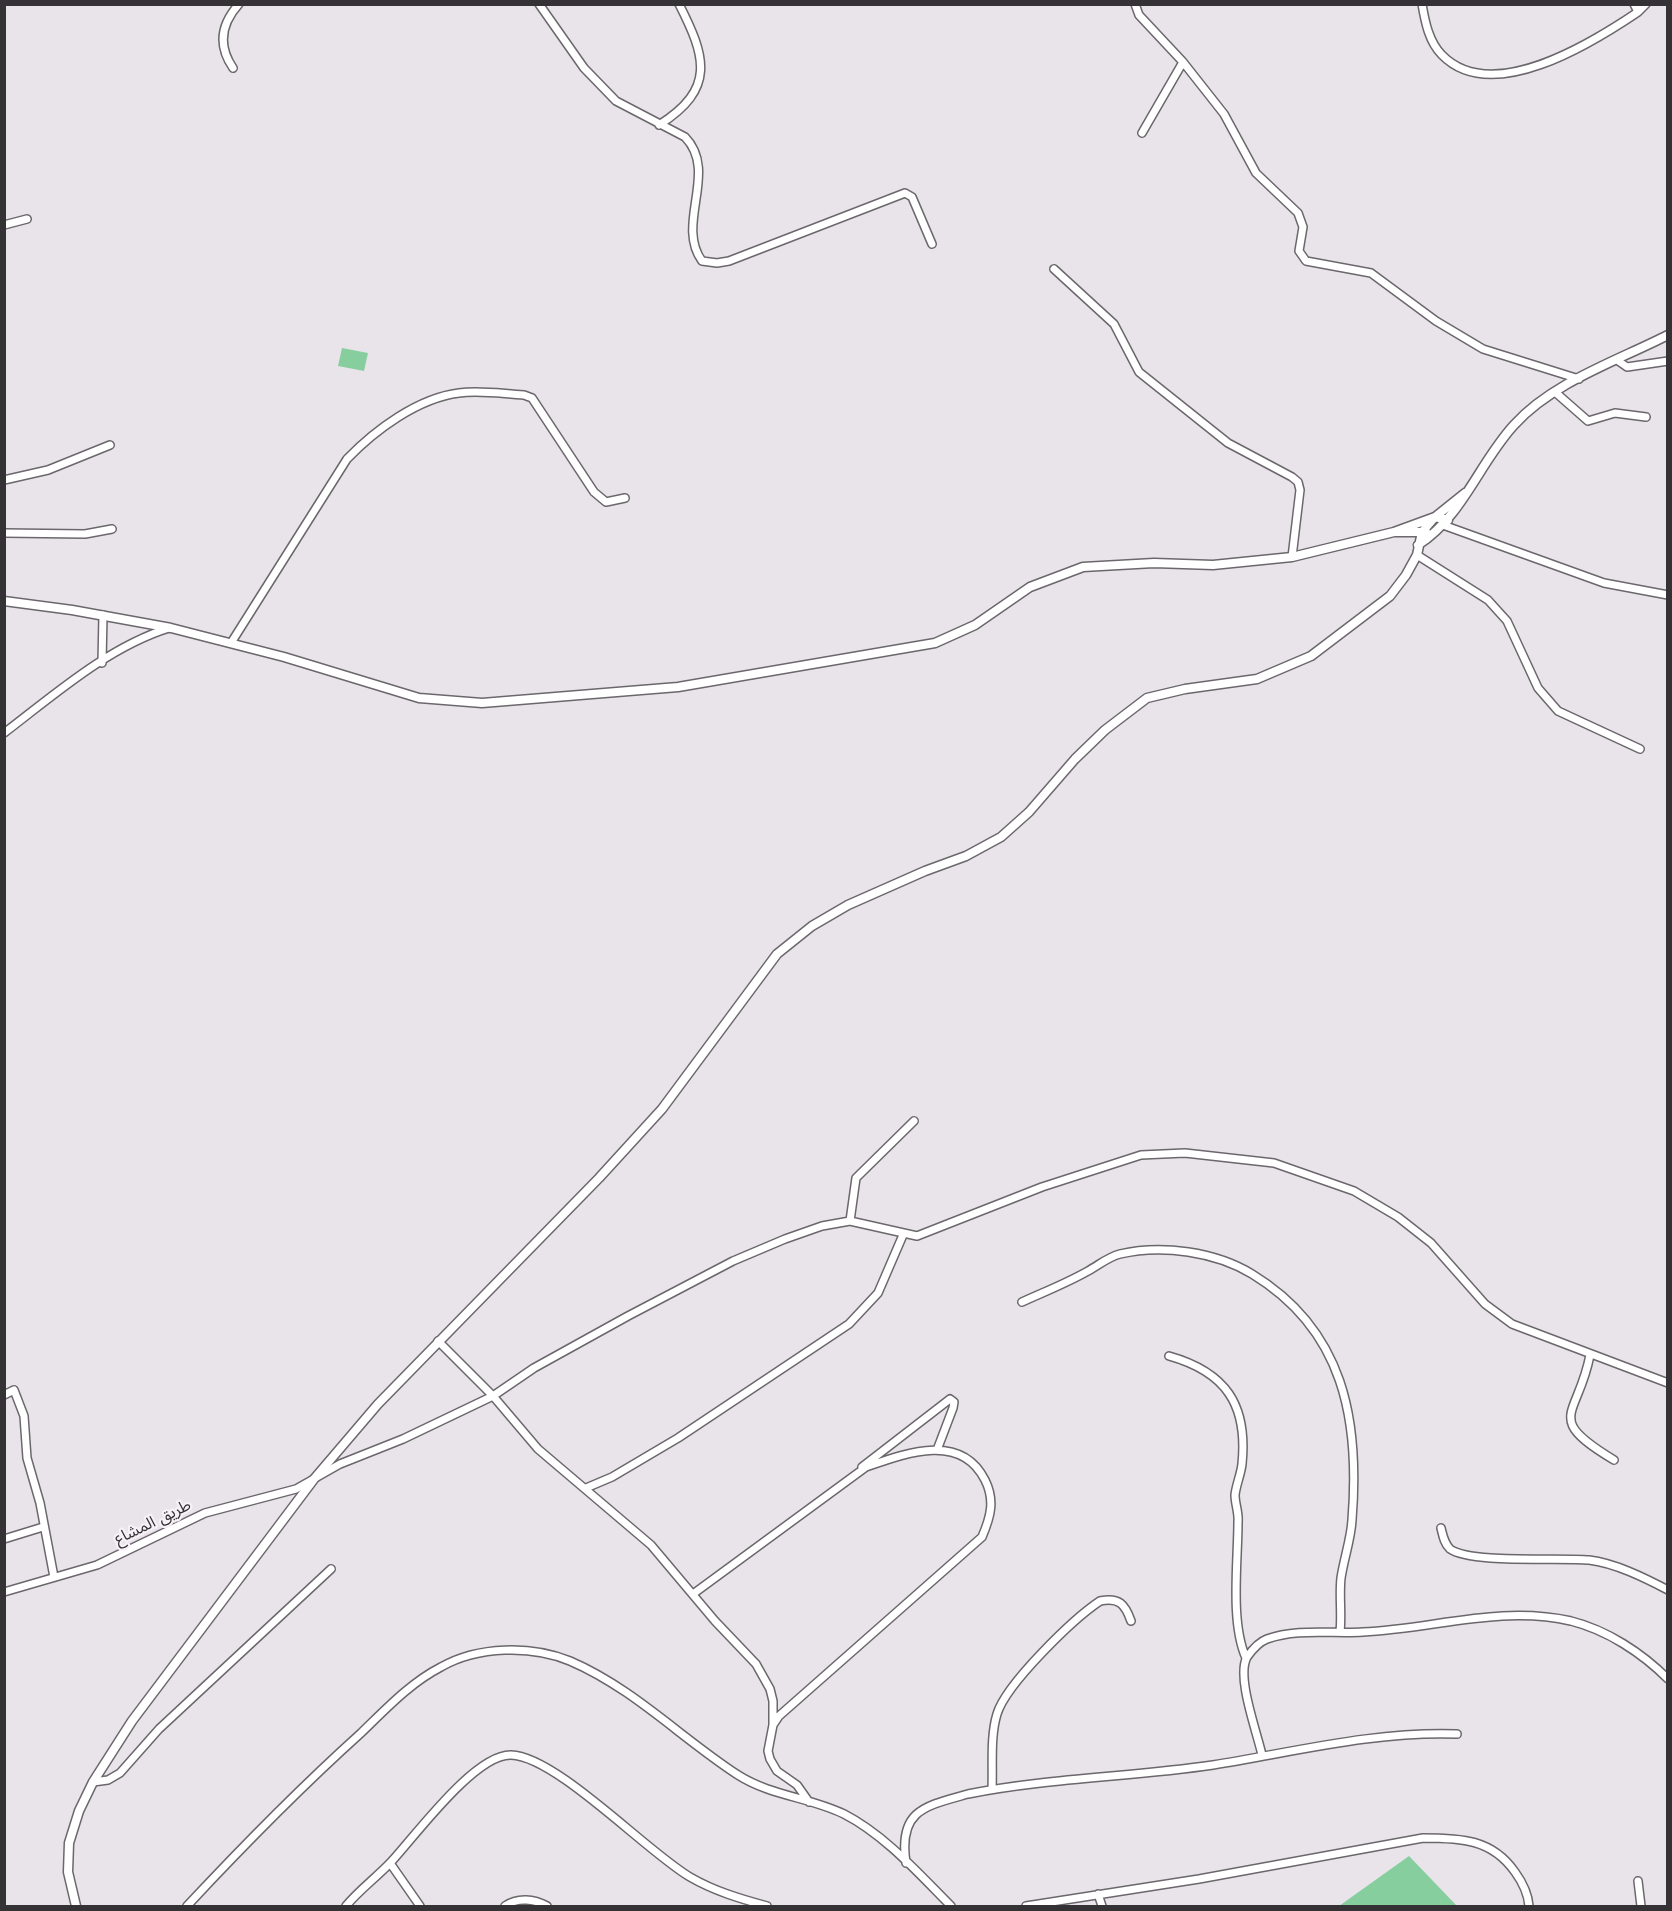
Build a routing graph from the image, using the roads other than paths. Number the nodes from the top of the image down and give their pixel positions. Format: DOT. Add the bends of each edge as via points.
graph roads {
  1 [pos="239,4"];
  2 [pos="539,4"];
  3 [pos="679,4"];
  4 [pos="1135,4"];
  5 [pos="1422,4"];
  6 [pos="1634,4"];
  7 [pos="1646,4"];
  8 [pos="1638,12"];
  9 [pos="1183,62"];
  10 [pos="233,68"];
  11 [pos="659,125"];
  12 [pos="1142,133"];
  13 [pos="27,219"];
  14 [pos="4,225"];
  15 [pos="932,244"];
  16 [pos="1054,269"];
  17 [pos="1668,334"];
  18 [pos="1617,360"];
  19 [pos="1668,361"];
  20 [pos="1579,380"];
  21 [pos="1555,393"];
  22 [pos="1646,417"];
  23 [pos="110,445"];
  24 [pos="4,480"];
  25 [pos="1465,493"];
  26 [pos="625,498"];
  27 [pos="1435,517"];
  28 [pos="1445,522"];
  29 [pos="112,529"];
  30 [pos="4,532"];
  31 [pos="1394,532"];
  32 [pos="1422,532"];
  33 [pos="1434,533"];
  34 [pos="1417,550"];
  35 [pos="1292,557"];
  36 [pos="1668,595"];
  37 [pos="4,601"];
  38 [pos="103,615"];
  39 [pos="171,628"];
  40 [pos="231,643"];
  41 [pos="102,663"];
  42 [pos="4,733"];
  43 [pos="1640,749"];
  44 [pos="914,1121"];
  45 [pos="850,1221"];
  46 [pos="903,1235"];
  47 [pos="1022,1302"];
  48 [pos="438,1341"];
  49 [pos="1590,1355"];
  50 [pos="1169,1356"];
  51 [pos="1668,1383"];
  52 [pos="4,1395"];
  53 [pos="493,1396"];
  54 [pos="937,1450"];
  55 [pos="1614,1460"];
  56 [pos="314,1479"];
  57 [pos="847,1480"];
  58 [pos="586,1488"];
  59 [pos="43,1527"];
  60 [pos="1441,1528"];
  61 [pos="4,1539"];
  62 [pos="331,1569"];
  63 [pos="54,1577"];
  64 [pos="1668,1590"];
  65 [pos="4,1592"];
  66 [pos="693,1594"];
  67 [pos="1131,1621"];
  68 [pos="1340,1632"];
  69 [pos="1246,1658"];
  70 [pos="1668,1679"];
  71 [pos="773,1725"];
  72 [pos="1457,1734"];
  73 [pos="1262,1755"];
  74 [pos="93,1782"];
  75 [pos="992,1789"];
  76 [pos="809,1802"];
  77 [pos="390,1863"];
  78 [pos="906,1863"];
  79 [pos="1638,1881"];
  80 [pos="1098,1894"];
  81 [pos="76,1906"];
  82 [pos="187,1906"];
  83 [pos="346,1906"];
  84 [pos="420,1906"];
  85 [pos="505,1906"];
  86 [pos="547,1906"];
  87 [pos="767,1906"];
  88 [pos="951,1906"];
  89 [pos="1026,1906"];
  90 [pos="1102,1906"];
  91 [pos="1529,1906"];
  92 [pos="1641,1906"];
  1 -- 10 [label="street" via="227,21 221,43"];
  2 -- 11 [label="street" via="602,87 616,101"];
  3 -- 11 [label="street" via="703,63 696,87 683,109"];
  4 -- 9 [label="street" via="1139,15"];
  5 -- 8 [label="street" via="1427,30 1440,54 1478,75 1522,70 1563,55 1610,32"];
  6 -- 8 [label="street"];
  7 -- 8 [label="street"];
  9 -- 12 [label="street"];
  9 -- 20 [label="street" via="1224,114 1256,173 1298,213 1303,227 1299,251 1306,261 1371,273 1436,321 1483,349"];
  11 -- 15 [label="street" via="685,137 696,155 698,189 692,232 702,261 729,261 905,193 912,197"];
  13 -- 14 [label="street"];
  16 -- 35 [label="street" via="1114,324 1133,364 1148,380 1228,443 1298,482"];
  17 -- 18 [label="street"];
  18 -- 19 [label="street" via="1627,367"];
  18 -- 20 [label="street"];
  20 -- 21 [label="street"];
  21 -- 22 [label="street" via="1588,421 1620,413"];
  21 -- 25 [label="street" via="1514,425"];
  23 -- 24 [label="street" via="48,470"];
  25 -- 27 [label="street"];
  25 -- 28 [label="street" via="1459,507"];
  26 -- 40 [label="street" via="610,503 594,492 532,398 459,393 439,398 393,422 347,459"];
  27 -- 28 [label="street"];
  27 -- 31 [label="street"];
  27 -- 32 [label="street"];
  28 -- 33 [label="street"];
  28 -- 36 [label="street" via="1604,583"];
  29 -- 30 [label="street" via="85,534"];
  31 -- 32 [label="street"];
  31 -- 35 [label="street"];
  32 -- 33 [label="street"];
  32 -- 34 [label="street"];
  33 -- 34 [label="street"];
  34 -- 43 [label="street" via="1488,600 1507,621 1538,688 1558,711"];
  34 -- 48 [label="street" via="1407,575 1390,596 1311,656 1257,679 1185,688 1147,698 1105,730 1001,837 966,856 848,905 794,939 763,970 662,1109"];
  35 -- 40 [label="street" via="1213,565 1083,567 1030,587 975,625 935,644 678,687 599,694 482,703 419,698"];
  37 -- 38 [label="street"];
  38 -- 39 [label="street"];
  38 -- 41 [label="street"];
  39 -- 40 [label="street"];
  39 -- 41 [label="street" via="148,635"];
  41 -- 42 [label="street"];
  44 -- 45 [label="street" via="856,1178"];
  45 -- 46 [label="street"];
  45 -- 53 [label="street, طريق المشاع" via="822,1226 733,1261 534,1368"];
  46 -- 49 [label="street" via="926,1234 1042,1187 1141,1155 1185,1153 1274,1163 1320,1177 1372,1200 1431,1243 1496,1313 1512,1324"];
  46 -- 58 [label="street" via="878,1293 849,1324 678,1438 612,1478"];
  47 -- 68 [label="street" via="1120,1254 1165,1251 1203,1255 1242,1268 1266,1282 1291,1305 1329,1351 1351,1420 1352,1520 1341,1578"];
  48 -- 53 [label="street"];
  48 -- 56 [label="street"];
  49 -- 51 [label="street"];
  49 -- 55 [label="street" via="1570,1415 1572,1426 1587,1443"];
  50 -- 69 [label="street" via="1210,1374 1224,1386 1239,1411 1242,1464 1235,1495 1239,1518 1236,1586 1240,1638"];
  52 -- 59 [label="street" via="14,1390 22,1410 27,1458"];
  53 -- 56 [label="street, طريق المشاع"];
  53 -- 58 [label="street" via="538,1449"];
  54 -- 57 [label="street" via="866,1467"];
  54 -- 57 [label="street" via="953,1408 950,1399"];
  54 -- 71 [label="street" via="959,1452 980,1469 991,1492 991,1515 982,1536"];
  56 -- 63 [label="street, طريق المشاع" via="296,1489 205,1513 97,1565"];
  56 -- 74 [label="street" via="132,1721"];
  57 -- 66 [label="street"];
  58 -- 66 [label="street" via="651,1545"];
  59 -- 61 [label="street"];
  59 -- 63 [label="street"];
  60 -- 64 [label="street" via="1444,1540 1459,1552 1494,1558 1592,1560"];
  62 -- 74 [label="street" via="159,1729 120,1773"];
  63 -- 65 [label="street, طريق المشاع"];
  66 -- 71 [label="street" via="766,1679 773,1701"];
  67 -- 75 [label="street" via="1126,1606 1116,1600 1100,1601 1023,1674 1005,1697 996,1718"];
  68 -- 69 [label="street" via="1267,1639"];
  68 -- 70 [label="street" via="1532,1614 1573,1622 1613,1638"];
  69 -- 73 [label="street" via="1244,1683"];
  71 -- 76 [label="street" via="768,1751 772,1765 797,1785"];
  72 -- 73 [label="street" via="1418,1732"];
  73 -- 75 [label="street" via="1195,1767"];
  74 -- 81 [label="street" via="69,1843 68,1872"];
  75 -- 78 [label="street" via="940,1802 913,1816 904,1830"];
  76 -- 78 [label="street" via="856,1822"];
  76 -- 82 [label="street" via="752,1783 641,1701 569,1661 537,1652 471,1655 442,1666 413,1685 302,1785"];
  77 -- 83 [label="street"];
  77 -- 84 [label="street"];
  77 -- 87 [label="street" via="459,1785 484,1765 512,1755 546,1767 691,1877 726,1894"];
  78 -- 88 [label="street"];
  79 -- 92 [label="street"];
  80 -- 89 [label="street"];
  80 -- 90 [label="street"];
  80 -- 91 [label="street" via="1424,1838 1460,1838 1490,1847 1508,1862 1522,1881"];
  85 -- 86 [label="street" via="519,1900"];
}
